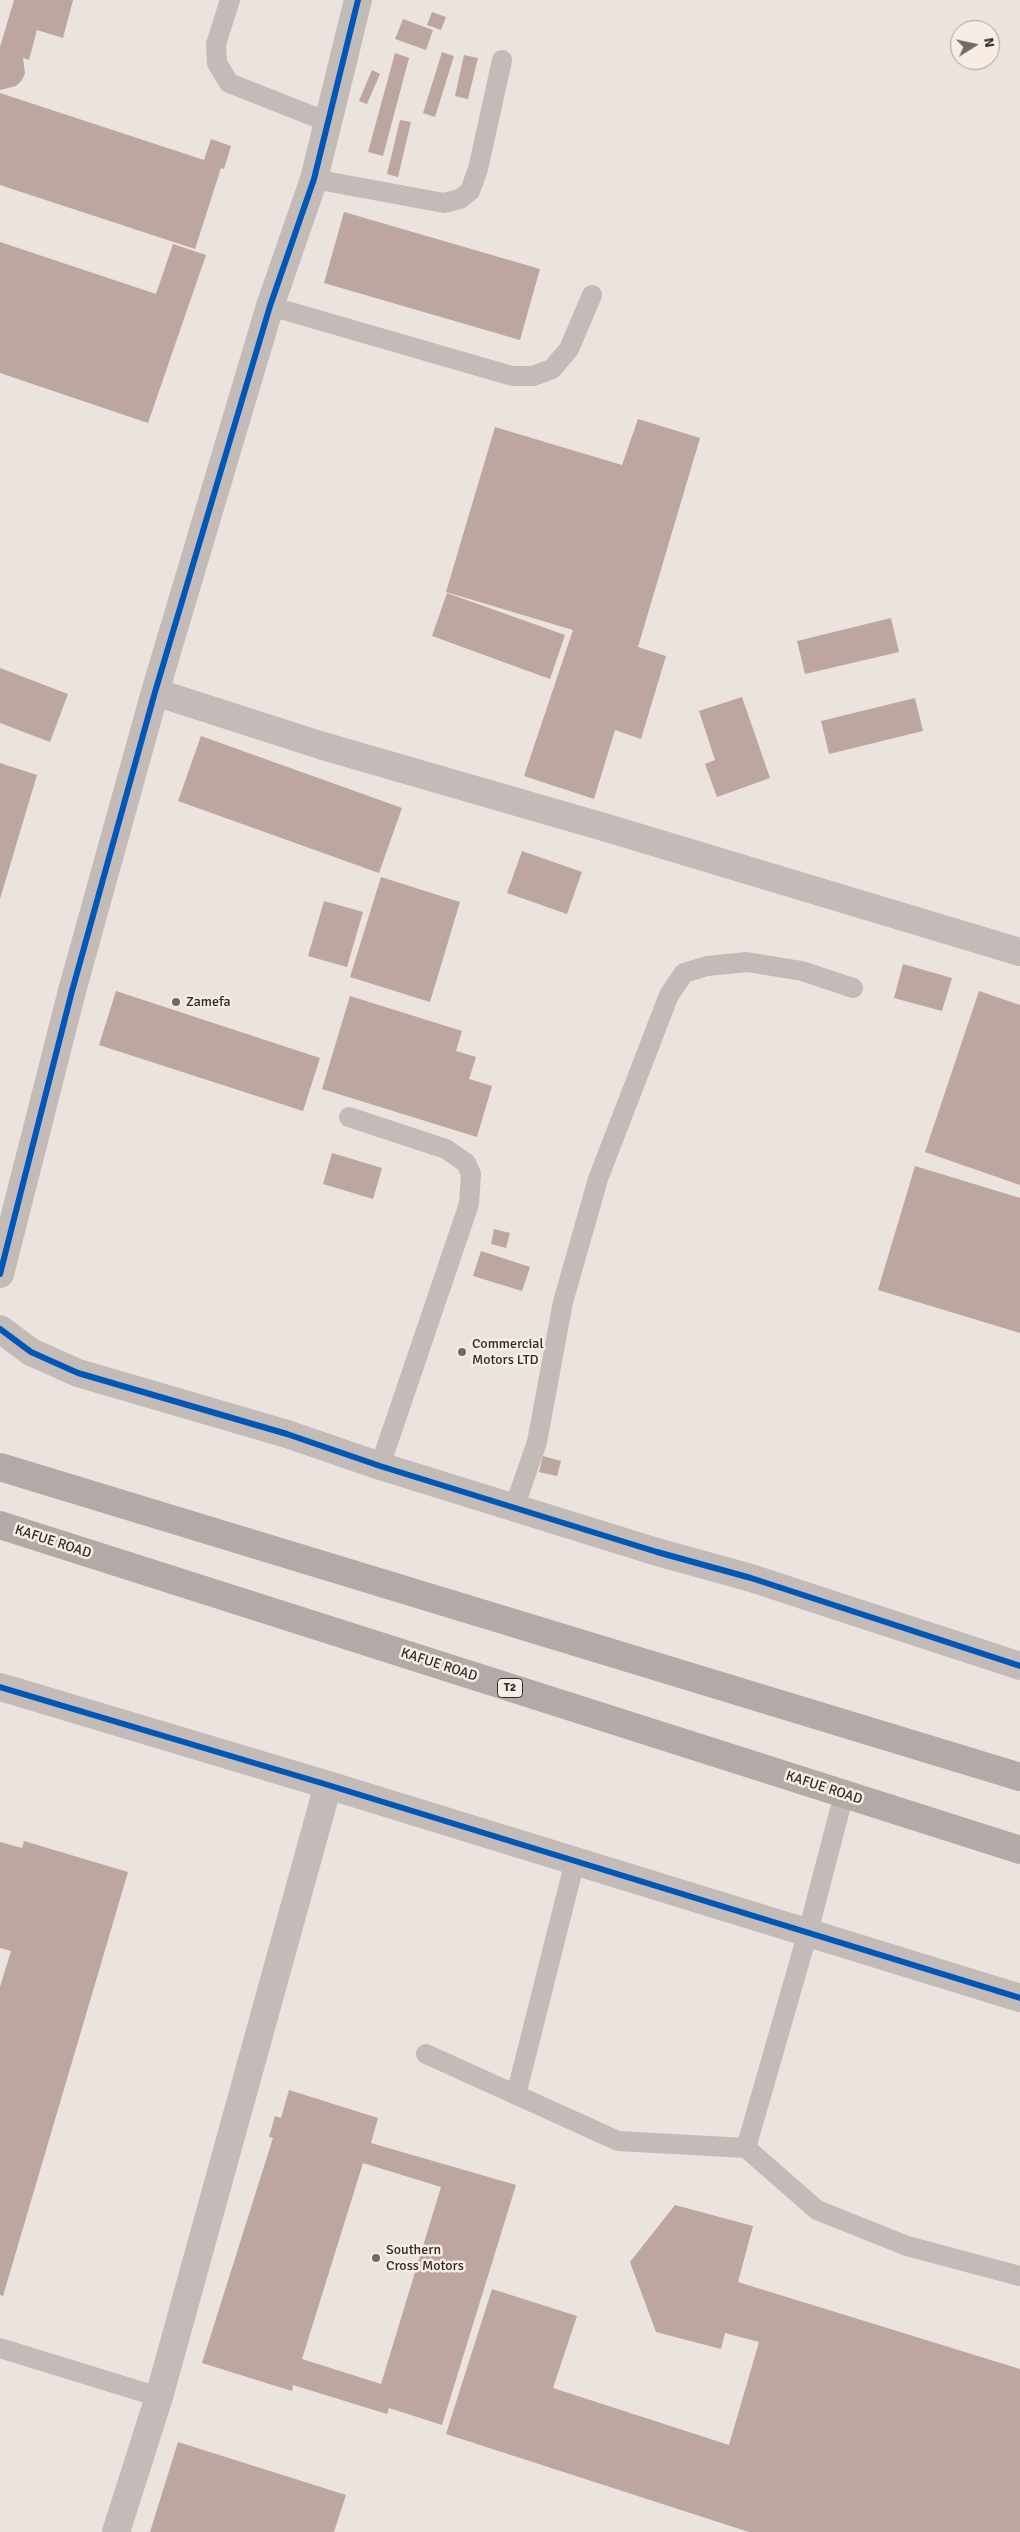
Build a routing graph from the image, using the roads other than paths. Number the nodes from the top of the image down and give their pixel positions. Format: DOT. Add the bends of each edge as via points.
graph roads {
  1 [pos="230,0"];
  2 [pos="358,0"];
  3 [pos="502,60"];
  4 [pos="328,122"];
  5 [pos="314,179"];
  6 [pos="592,295"];
  7 [pos="270,306"];
  8 [pos="155,692"];
  9 [pos="1020,952"];
  10 [pos="853,988"];
  11 [pos="350,1117"];
  12 [pos="0,1274"];
  13 [pos="0,1329"];
  14 [pos="380,1466"];
  15 [pos="0,1467"];
  16 [pos="514,1508"];
  17 [pos="0,1525"];
  18 [pos="1020,1666"];
  19 [pos="0,1687"];
  20 [pos="1020,1776"];
  21 [pos="328,1785"];
  22 [pos="844,1794"];
  23 [pos="1020,1850"];
  24 [pos="575,1861"];
  25 [pos="808,1932"];
  26 [pos="1020,1998"];
  27 [pos="426,2054"];
  28 [pos="516,2095"];
  29 [pos="746,2148"];
  30 [pos="1020,2276"];
  31 [pos="0,2348"];
  32 [pos="159,2397"];
  33 [pos="116,2532"];
  1 -- 4 [label="lane" via="216,44 218,64 229,83"];
  2 -- 4 [label="street"];
  3 -- 5 [label="lane" via="478,169 470,191 460,199 444,203"];
  4 -- 5 [label="street"];
  5 -- 7 [label="street"];
  6 -- 7 [label="lane" via="569,349 552,369 533,376 512,376"];
  7 -- 8 [label="street"];
  8 -- 9 [label="street" via="323,746"];
  8 -- 12 [label="street" via="72,991"];
  10 -- 16 [label="lane" via="802,970 747,962 707,966 684,973 669,995 598,1179 563,1302 537,1442"];
  11 -- 14 [label="lane" via="446,1149 466,1163 471,1174 469,1204"];
  13 -- 14 [label="street" via="31,1352 78,1373 287,1434"];
  14 -- 16 [label="street"];
  15 -- 20 [label="main road"];
  16 -- 18 [label="street" via="750,1578"];
  17 -- 22 [label="main road, KAFUE ROAD / T2"];
  19 -- 21 [label="street"];
  21 -- 24 [label="street"];
  21 -- 32 [label="street"];
  22 -- 23 [label="main road, KAFUE ROAD / T2"];
  22 -- 25 [label="lane"];
  24 -- 25 [label="street"];
  24 -- 28 [label="lane"];
  25 -- 26 [label="street"];
  25 -- 29 [label="lane"];
  27 -- 28 [label="lane"];
  28 -- 29 [label="lane" via="618,2142"];
  29 -- 30 [label="lane" via="817,2210 907,2246"];
  31 -- 32 [label="lane"];
  32 -- 33 [label="street"];
}
